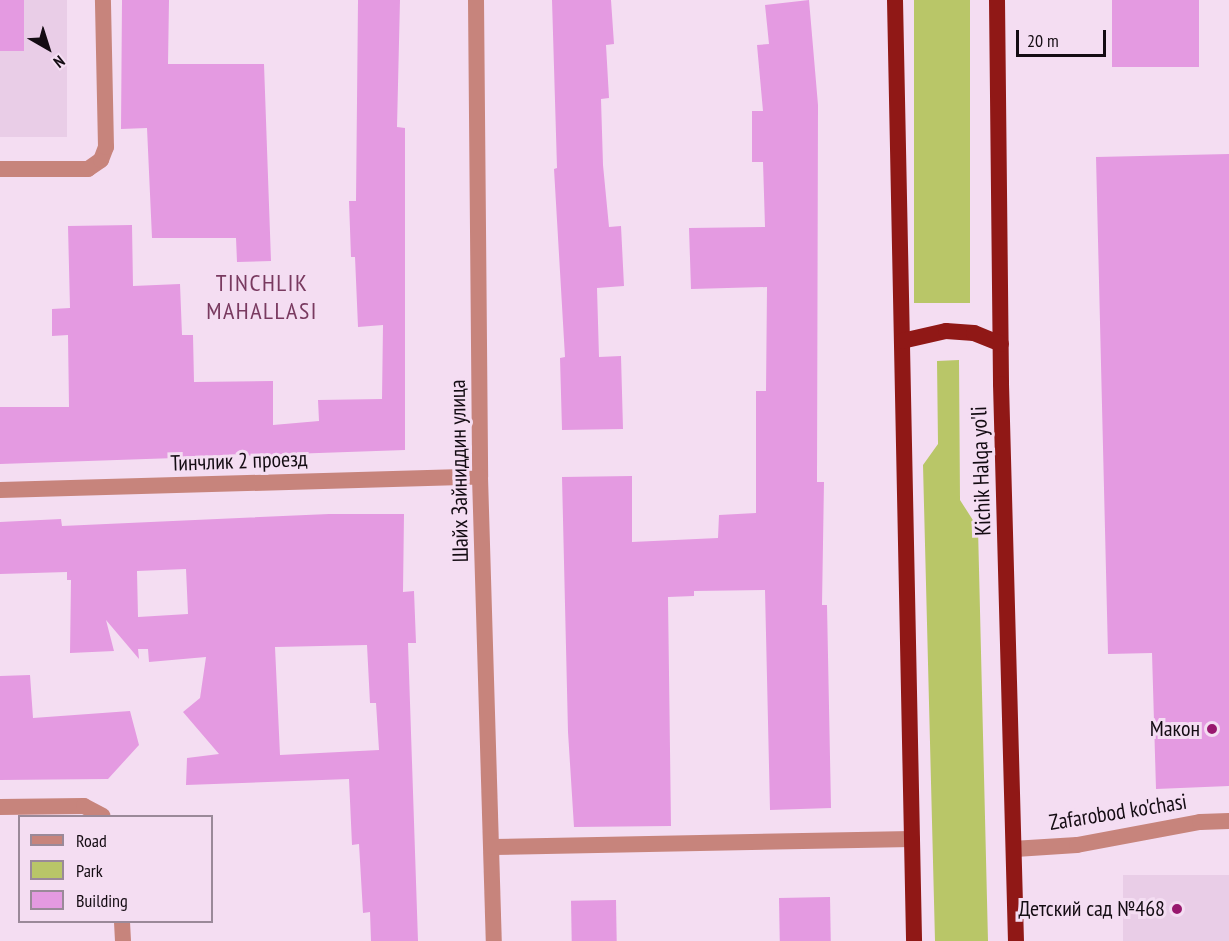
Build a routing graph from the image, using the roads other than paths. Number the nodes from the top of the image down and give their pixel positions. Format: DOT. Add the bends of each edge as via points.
graph roads {
  1 [pos="103,0"];
  2 [pos="476,0"];
  3 [pos="896,0"];
  4 [pos="997,0"];
  5 [pos="0,169"];
  6 [pos="902,341"];
  7 [pos="1001,344"];
  8 [pos="480,477"];
  9 [pos="0,490"];
  10 [pos="0,807"];
  11 [pos="101,815"];
  12 [pos="1229,821"];
  13 [pos="912,839"];
  14 [pos="493,847"];
  15 [pos="1014,849"];
  16 [pos="122,923"];
  17 [pos="123,941"];
  18 [pos="494,941"];
  19 [pos="914,941"];
  20 [pos="1016,941"];
  1 -- 5 [label="street" via="106,147 101,160 88,169"];
  2 -- 8 [label="street, Шайх Зайниддин улица"];
  3 -- 6 [label="highway"];
  4 -- 7 [label="highway, Kichik Halqa yo'li"];
  6 -- 7 [label="highway" via="946,331 974,333"];
  6 -- 13 [label="highway"];
  7 -- 15 [label="highway, Kichik Halqa yo'li"];
  8 -- 9 [label="street, Тинчлик 2 проезд"];
  8 -- 14 [label="street, Шайх Зайниддин улица"];
  10 -- 11 [label="street" via="84,806"];
  12 -- 15 [label="street, Zafarobod ko'chasi" via="1200,822 1077,845"];
  13 -- 14 [label="street"];
  13 -- 19 [label="highway"];
  14 -- 18 [label="street, Шайх Зайниддин улица"];
  15 -- 20 [label="highway, Kichik Halqa yo'li"];
  16 -- 17 [label="street"];
}
